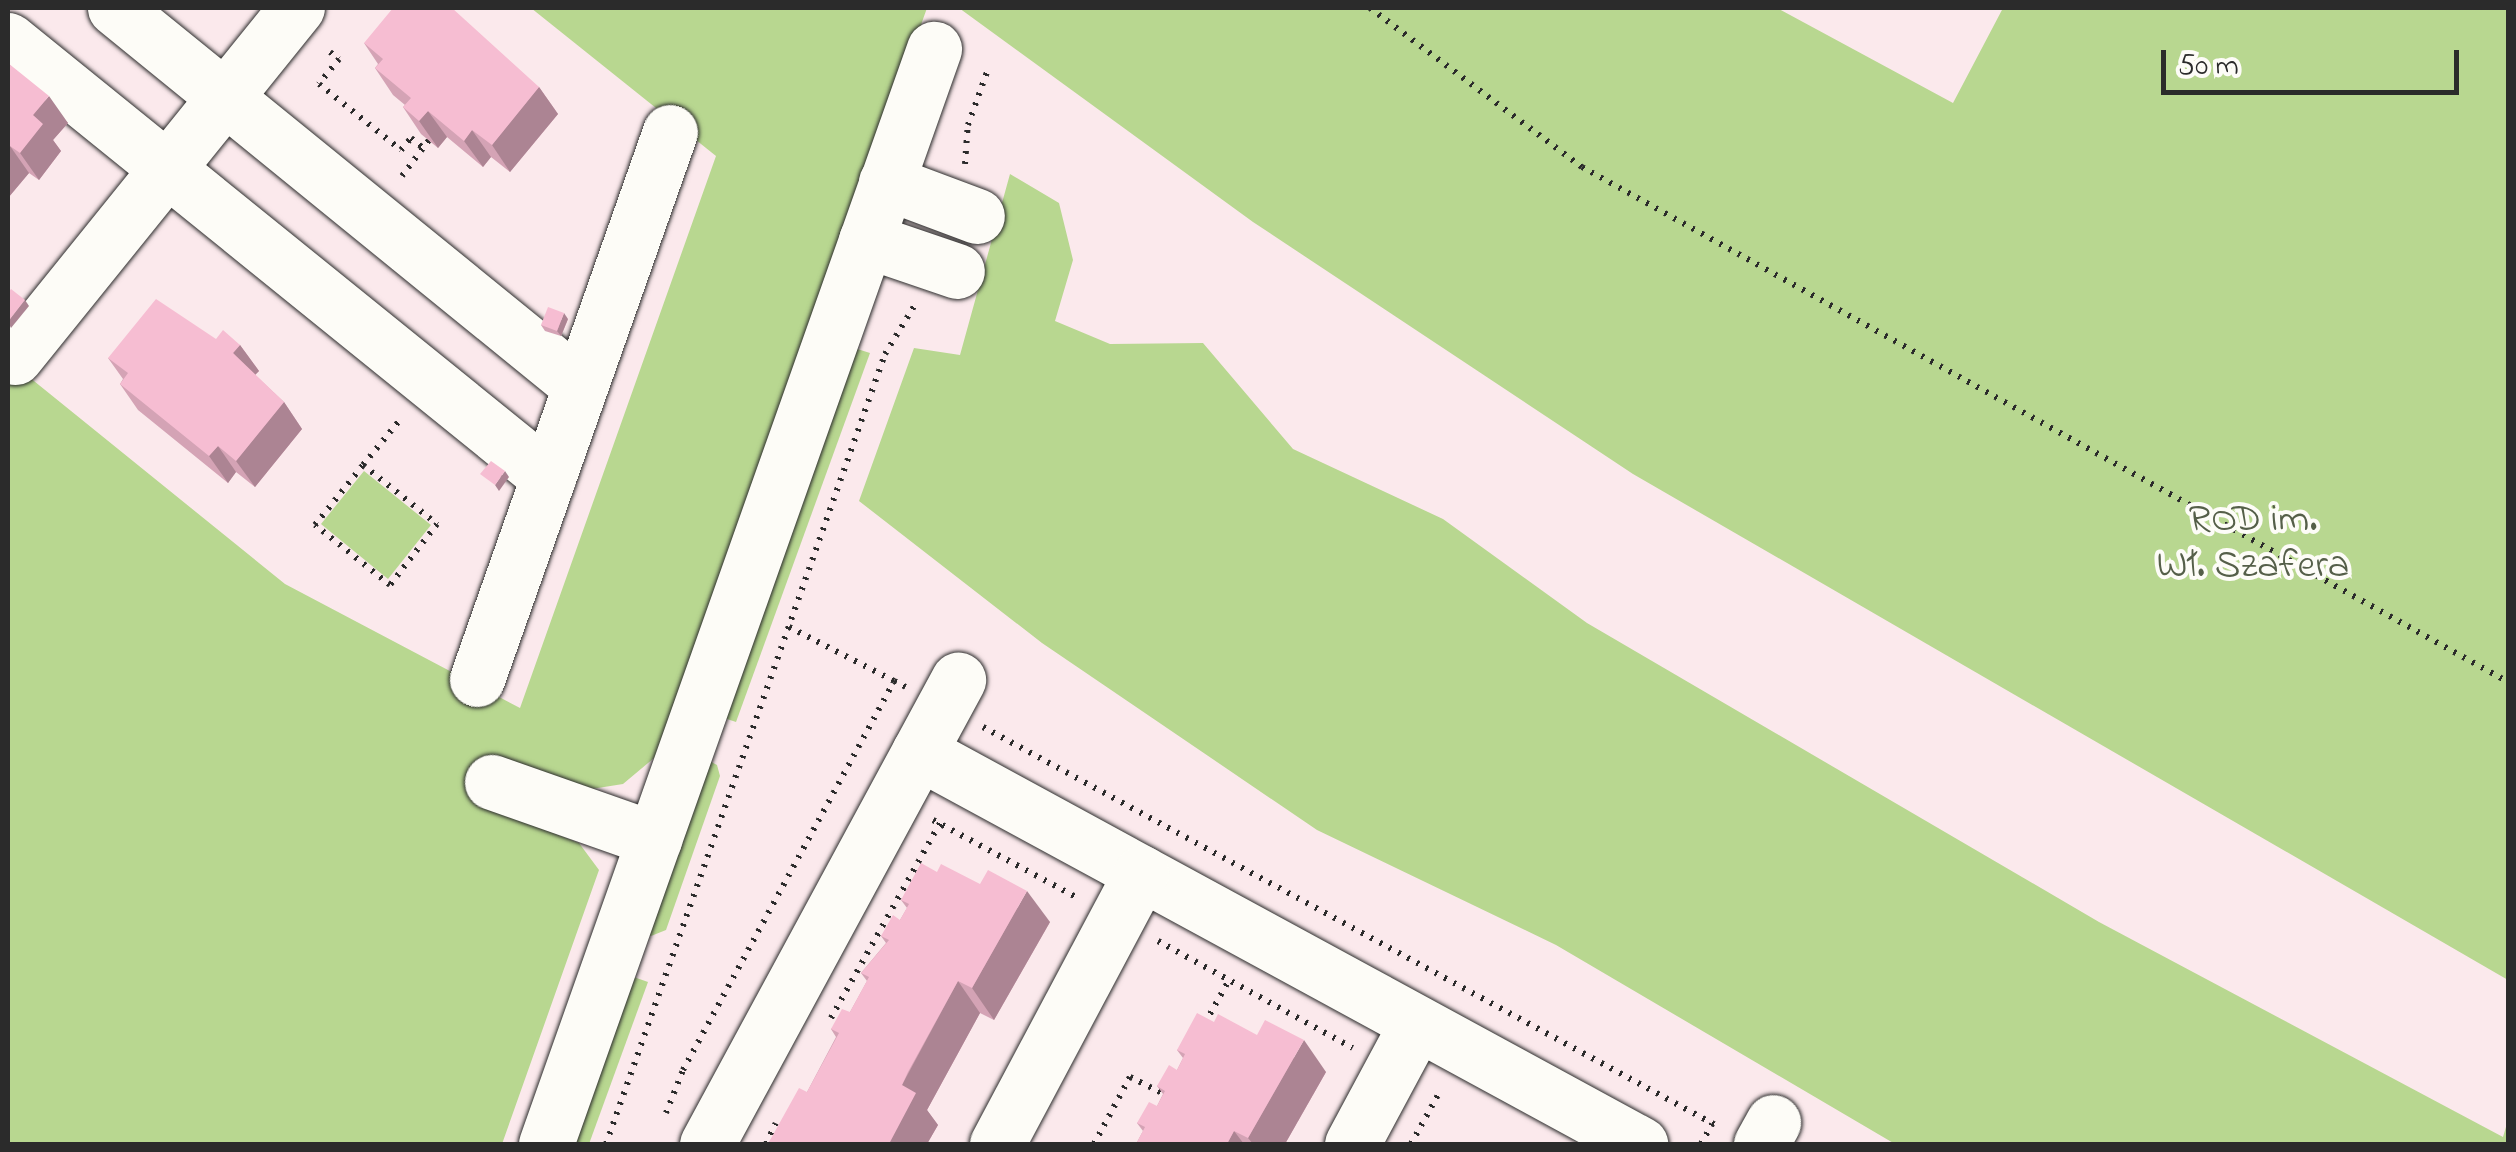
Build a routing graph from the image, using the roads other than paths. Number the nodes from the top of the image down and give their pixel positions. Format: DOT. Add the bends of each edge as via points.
graph roads {
  1 [pos="114,8"];
  2 [pos="297,8"];
  3 [pos="8,40"];
  4 [pos="934,48"];
  5 [pos="225,97"];
  6 [pos="670,132"];
  7 [pos="166,168"];
  8 [pos="886,182"];
  9 [pos="967,200"];
  10 [pos="866,240"];
  11 [pos="939,281"];
  12 [pos="15,357"];
  13 [pos="580,386"];
  14 [pos="548,478"];
  15 [pos="477,679"];
  16 [pos="958,680"];
  17 [pos="919,752"];
  18 [pos="492,782"];
  19 [pos="654,839"];
  20 [pos="1129,896"];
  21 [pos="1416,1061"];
  22 [pos="546,1144"];
  23 [pos="706,1144"];
  24 [pos="997,1144"];
  25 [pos="1352,1144"];
  26 [pos="1640,1144"];
  1 -- 5 [label="street"];
  2 -- 5 [label="street"];
  3 -- 7 [label="street"];
  4 -- 8 [label="street"];
  5 -- 7 [label="street"];
  5 -- 13 [label="street"];
  6 -- 13 [label="street"];
  7 -- 12 [label="street"];
  7 -- 14 [label="street"];
  8 -- 9 [label="street"];
  8 -- 10 [label="street"];
  10 -- 11 [label="street"];
  10 -- 19 [label="street"];
  13 -- 14 [label="street"];
  14 -- 15 [label="street"];
  16 -- 17 [label="street"];
  17 -- 20 [label="street"];
  17 -- 23 [label="street"];
  18 -- 19 [label="street"];
  19 -- 22 [label="street"];
  20 -- 21 [label="street"];
  20 -- 24 [label="street"];
  21 -- 25 [label="street"];
  21 -- 26 [label="street"];
}
